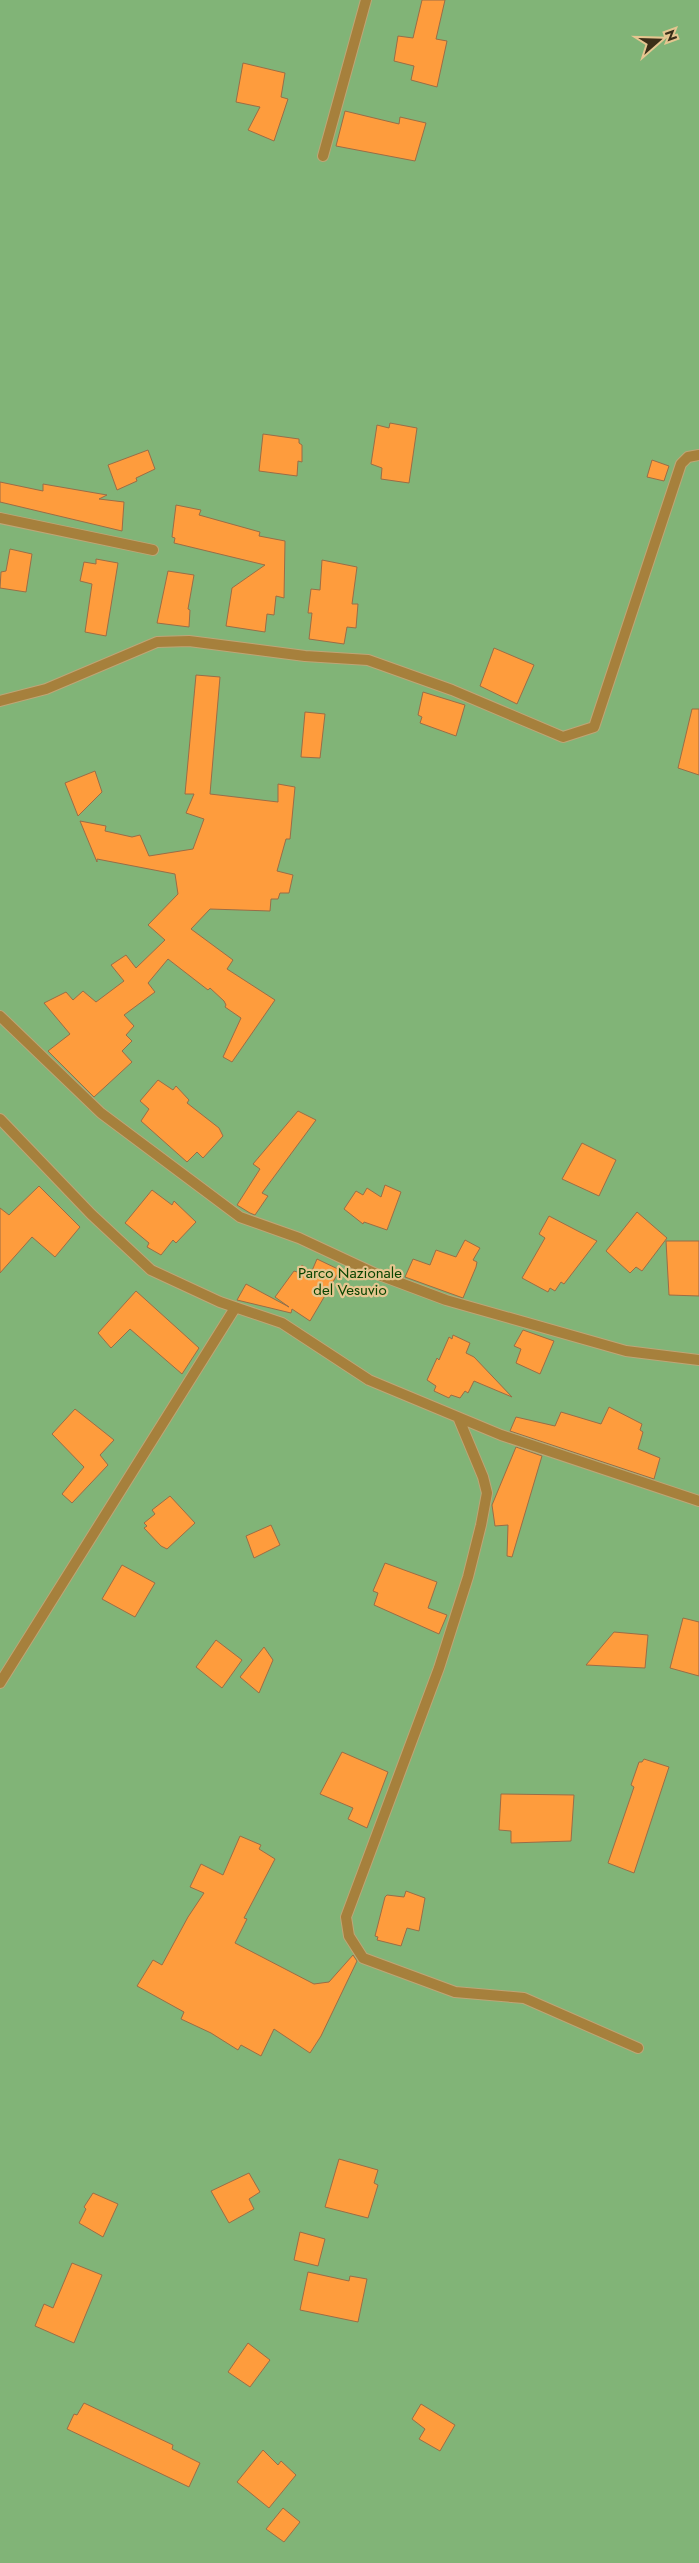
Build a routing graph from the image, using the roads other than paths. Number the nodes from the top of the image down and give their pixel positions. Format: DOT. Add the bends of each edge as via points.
graph roads {
  1 [pos="366,0"];
  2 [pos="324,156"];
  3 [pos="699,455"];
  4 [pos="0,518"];
  5 [pos="154,550"];
  6 [pos="0,701"];
  7 [pos="0,1016"];
  8 [pos="0,1119"];
  9 [pos="235,1308"];
  10 [pos="699,1360"];
  11 [pos="458,1417"];
  12 [pos="699,1501"];
  13 [pos="0,1683"];
  14 [pos="638,2048"];
  1 -- 2 [label="street"];
  3 -- 6 [label="street" via="688,457 681,464 594,727 563,737 452,690 368,660 305,656 189,641 158,642 46,689"];
  4 -- 5 [label="street"];
  7 -- 10 [label="street" via="101,1113 240,1217 299,1238 374,1273 446,1300 626,1350"];
  8 -- 9 [label="street" via="91,1214 151,1270"];
  9 -- 11 [label="street" via="282,1323 369,1380"];
  9 -- 13 [label="street"];
  11 -- 12 [label="street" via="501,1435"];
  11 -- 14 [label="street" via="487,1493 481,1525 439,1668 346,1917 349,1936 363,1958 455,1992 524,1998"];
}
